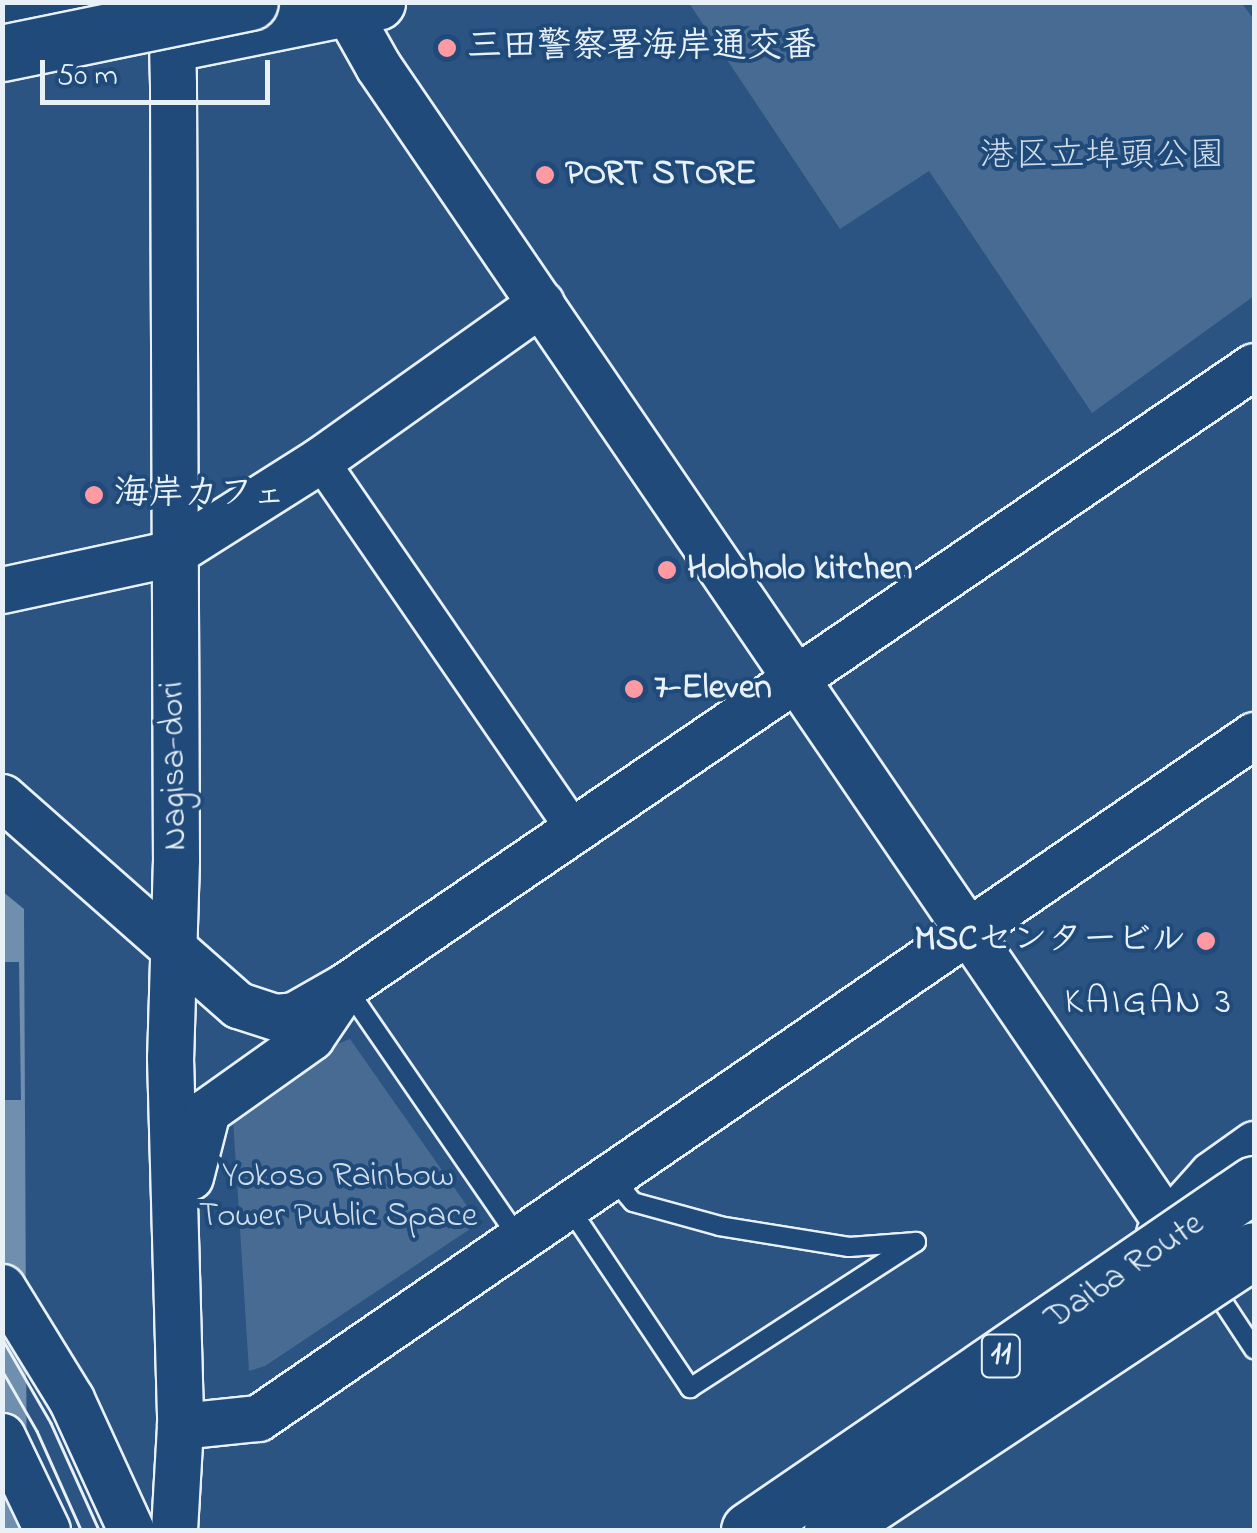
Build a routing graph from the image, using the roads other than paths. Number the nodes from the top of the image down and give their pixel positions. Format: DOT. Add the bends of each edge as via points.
graph roads {
  1 [pos="74,2"];
  2 [pos="250,2"];
  3 [pos="355,5"];
  4 [pos="2,16"];
  5 [pos="168,23"];
  6 [pos="2,53"];
  7 [pos="2,78"];
  8 [pos="541,303"];
  9 [pos="1254,366"];
  10 [pos="320,460"];
  11 [pos="173,554"];
  12 [pos="2,590"];
  13 [pos="797,677"];
  14 [pos="1254,735"];
  15 [pos="2,796"];
  16 [pos="573,828"];
  17 [pos="968,931"];
  18 [pos="172,950"];
  19 [pos="345,986"];
  20 [pos="1254,1144"];
  21 [pos="610,1176"];
  22 [pos="1254,1184"];
  23 [pos="568,1206"];
  24 [pos="1168,1226"];
  25 [pos="519,1240"];
  26 [pos="175,1246"];
  27 [pos="1254,1250"];
  28 [pos="1237,1286"];
  29 [pos="2,1287"];
  30 [pos="1254,1349"];
  31 [pos="180,1426"];
  32 [pos="2,1436"];
  33 [pos="47,1530"];
  34 [pos="131,1530"];
  35 [pos="174,1530"];
  36 [pos="724,1530"];
  37 [pos="749,1530"];
  38 [pos="832,1530"];
  39 [pos="878,1530"];
  1 -- 4 [label="main road"];
  2 -- 6 [label="main road, bridge"];
  3 -- 5 [label="main road"];
  3 -- 8 [label="street" via="378,66"];
  5 -- 7 [label="main road"];
  5 -- 11 [label="street, Nagisa-dori"];
  8 -- 10 [label="street"];
  8 -- 13 [label="street"];
  9 -- 13 [label="street"];
  10 -- 11 [label="street"];
  10 -- 16 [label="street"];
  11 -- 12 [label="street"];
  11 -- 18 [label="street, Nagisa-dori"];
  13 -- 16 [label="street"];
  13 -- 17 [label="street"];
  14 -- 17 [label="street"];
  15 -- 18 [label="street"];
  16 -- 19 [label="street"];
  17 -- 21 [label="street"];
  17 -- 24 [label="street"];
  18 -- 19 [label="street" via="258,1014 294,1015"];
  18 -- 26 [label="street, Nagisa-dori"];
  19 -- 25 [label="lane"];
  19 -- 26 [label="street" via="311,1037 207,1111"];
  20 -- 24 [label="street" via="1212,1174"];
  21 -- 23 [label="street"];
  21 -- 23 [label="lane" via="633,1202 720,1226 849,1248 916,1242 690,1388"];
  22 -- 37 [label="main road, Daiba Route / 11, bridge"];
  23 -- 25 [label="street"];
  24 -- 28 [label="street"];
  24 -- 36 [label="street"];
  25 -- 31 [label="street" via="258,1418"];
  26 -- 31 [label="street, Nagisa-dori"];
  27 -- 38 [label="main road, Daiba Route / 11, bridge"];
  28 -- 30 [label="lane"];
  28 -- 39 [label="street"];
  29 -- 34 [label="street" via="79,1415"];
  31 -- 35 [label="street, Nagisa-dori"];
  32 -- 33 [label="street"];
}
